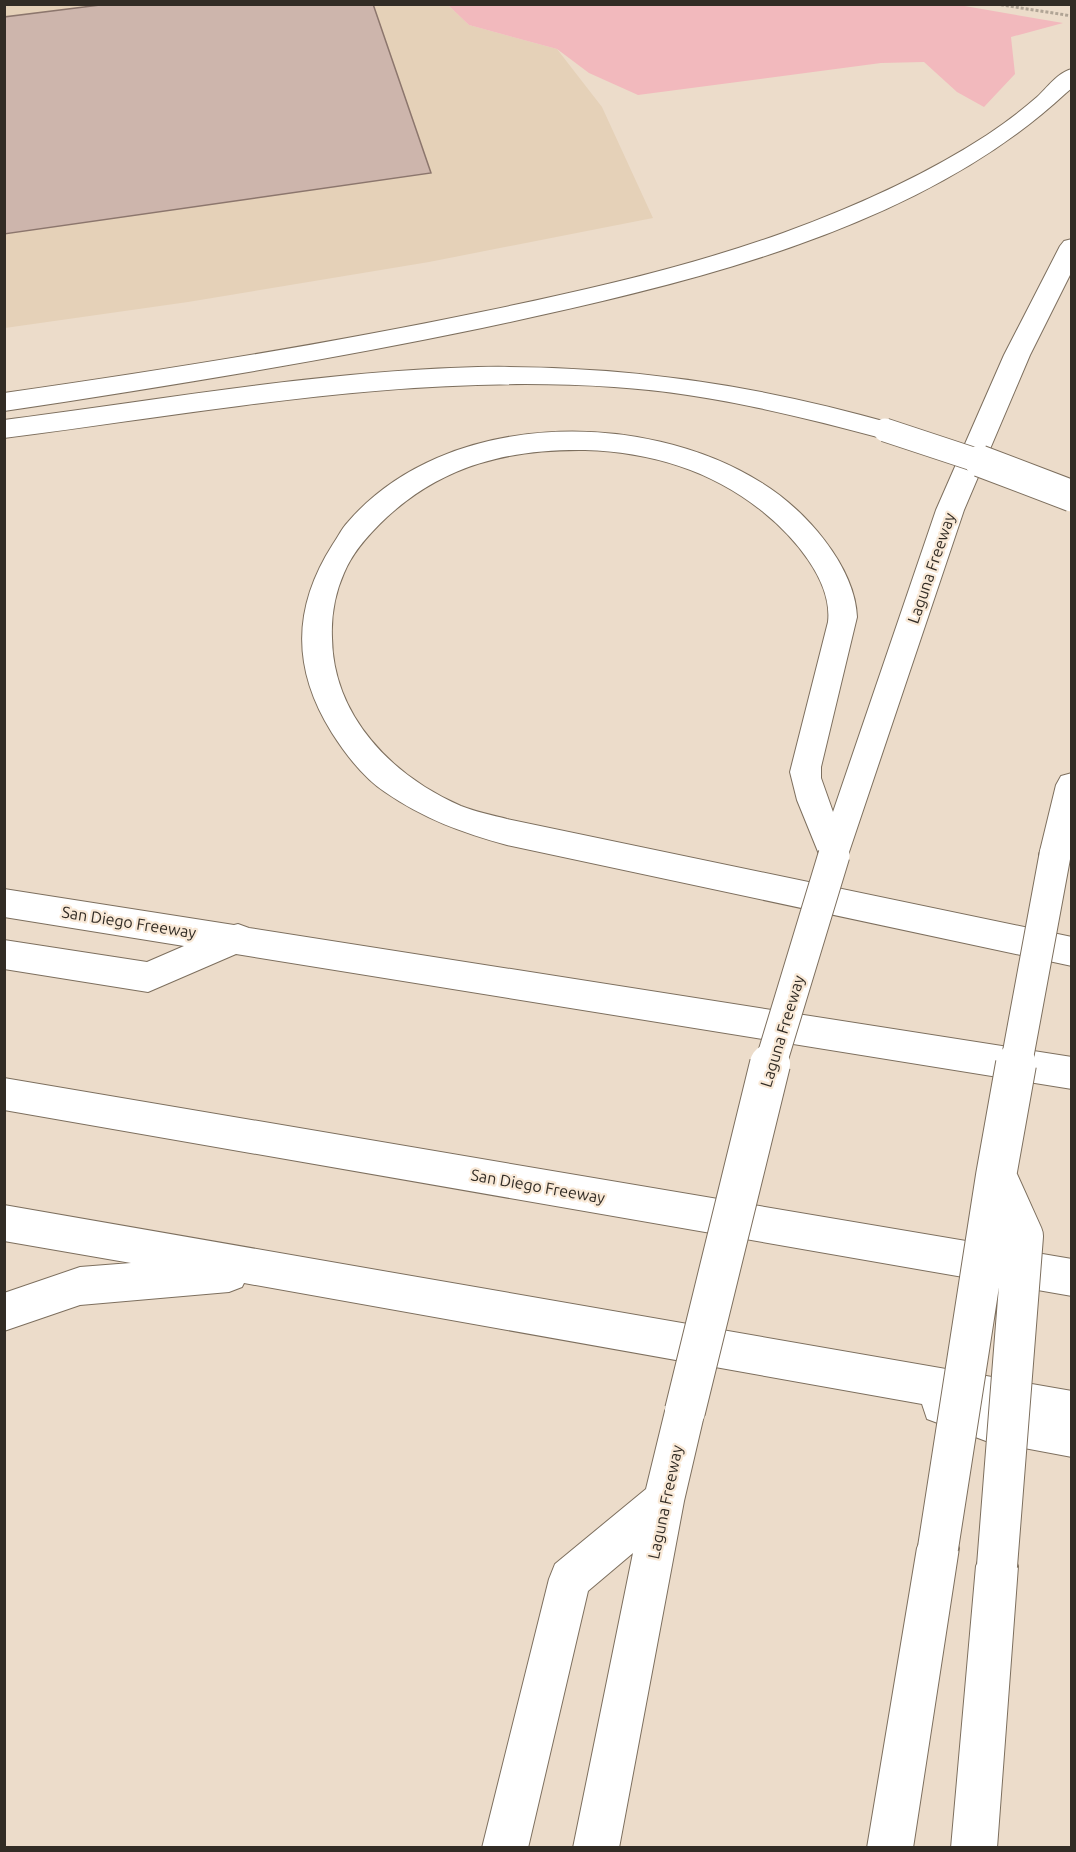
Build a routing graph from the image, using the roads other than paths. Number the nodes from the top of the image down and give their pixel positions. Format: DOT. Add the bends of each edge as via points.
graph roads {
  1 [pos="1071,75"];
  2 [pos="1071,246"];
  3 [pos="4,402"];
  4 [pos="4,429"];
  5 [pos="1071,496"];
  6 [pos="1071,785"];
  7 [pos="833,817"];
  8 [pos="4,903"];
  9 [pos="238,938"];
  10 [pos="1071,952"];
  11 [pos="4,954"];
  12 [pos="1071,1072"];
  13 [pos="4,1094"];
  14 [pos="996,1176"];
  15 [pos="4,1223"];
  16 [pos="274,1270"];
  17 [pos="1071,1278"];
  18 [pos="4,1312"];
  19 [pos="851,1374"];
  20 [pos="1071,1411"];
  21 [pos="1071,1437"];
  22 [pos="664,1501"];
  23 [pos="505,1848"];
  24 [pos="596,1848"];
  25 [pos="890,1848"];
  26 [pos="974,1848"];
  1 -- 3 [label="highway" via="1035,110 1000,136 924,182 829,226 732,259 599,294 358,345"];
  2 -- 7 [label="highway, Laguna Freeway" via="1017,355 950,510"];
  4 -- 5 [label="highway, bridge" via="380,381 580,376 779,403 885,430"];
  6 -- 14 [label="highway, bridge"];
  7 -- 10 [label="highway" via="805,775 843,615 834,584 821,556 780,511 724,472 653,447 610,442 572,440 499,448 430,472 401,489 355,532 325,580 315,644 330,705 347,737 369,762 420,800 444,812 507,832"];
  7 -- 22 [label="highway, Laguna Freeway, bridge" via="834,855 769,1069"];
  8 -- 9 [label="highway, San Diego Freeway"];
  9 -- 11 [label="highway" via="148,977"];
  9 -- 12 [label="highway, San Diego Freeway"];
  13 -- 17 [label="highway, San Diego Freeway"];
  14 -- 25 [label="highway, bridge"];
  14 -- 26 [label="highway, bridge" via="1023,1236"];
  15 -- 16 [label="highway"];
  16 -- 18 [label="highway" via="80,1286"];
  16 -- 19 [label="highway"];
  19 -- 20 [label="highway"];
  19 -- 21 [label="highway" via="986,1421"];
  22 -- 23 [label="highway" via="570,1579"];
  22 -- 24 [label="highway, Laguna Freeway"];
}
